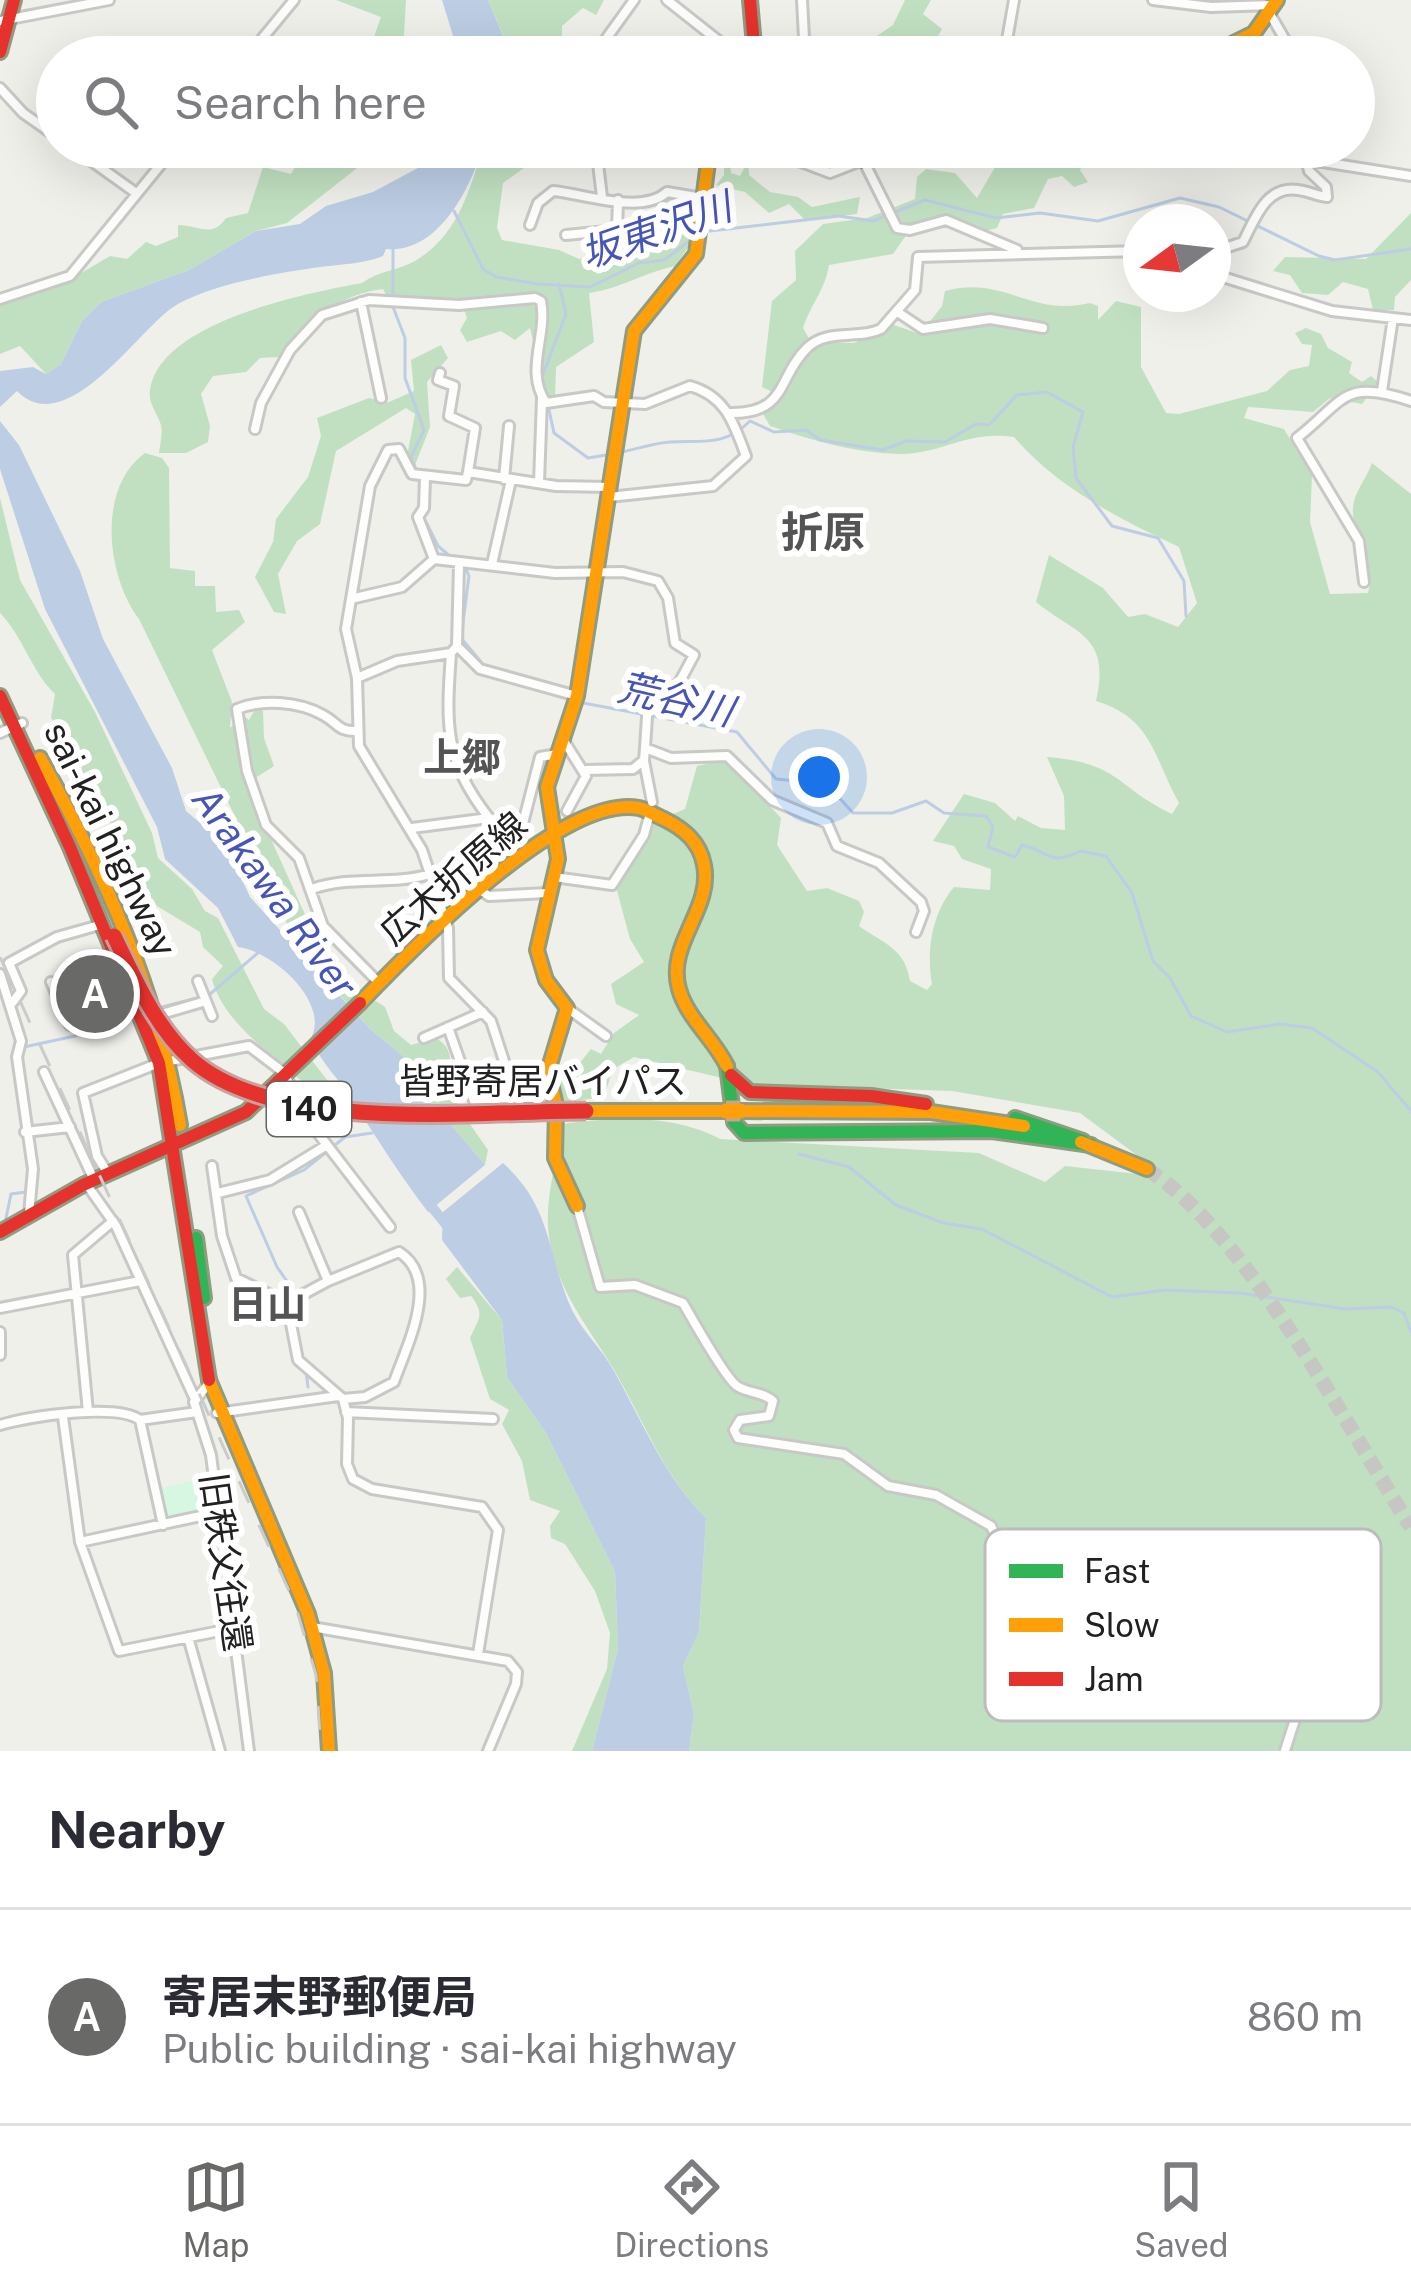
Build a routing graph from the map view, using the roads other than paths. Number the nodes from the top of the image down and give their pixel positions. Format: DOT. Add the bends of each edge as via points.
graph roads {
  1 [pos="14,0"];
  2 [pos="109,0"];
  3 [pos="294,0"];
  4 [pos="634,0"];
  5 [pos="668,0"];
  6 [pos="764,0"];
  7 [pos="802,0"];
  8 [pos="1014,0"];
  9 [pos="1153,0"];
  10 [pos="750,1"];
  11 [pos="1273,6"];
  12 [pos="4,21"];
  13 [pos="264,36"];
  14 [pos="608,36"];
  15 [pos="713,36"];
  16 [pos="753,36"];
  17 [pos="805,36"];
  18 [pos="1008,36"];
  19 [pos="1246,36"];
  20 [pos="1285,36"];
  21 [pos="0,52"];
  22 [pos="0,88"];
  23 [pos="36,122"];
  24 [pos="101,168"];
  25 [pos="158,168"];
  26 [pos="599,168"];
  27 [pos="710,168"];
  28 [pos="866,168"];
  29 [pos="1311,168"];
  30 [pos="1361,168"];
  31 [pos="1411,176"];
  32 [pos="136,194"];
  33 [pos="602,197"];
  34 [pos="708,199"];
  35 [pos="618,200"];
  36 [pos="530,225"];
  37 [pos="566,235"];
  38 [pos="1231,246"];
  39 [pos="1019,251"];
  40 [pos="1123,251"];
  41 [pos="1231,280"];
  42 [pos="0,299"];
  43 [pos="362,302"];
  44 [pos="899,313"];
  45 [pos="1393,318"];
  46 [pos="1411,320"];
  47 [pos="1043,328"];
  48 [pos="440,374"];
  49 [pos="1382,391"];
  50 [pos="381,398"];
  51 [pos="542,398"];
  52 [pos="1411,400"];
  53 [pos="625,405"];
  54 [pos="730,412"];
  55 [pos="509,426"];
  56 [pos="254,430"];
  57 [pos="468,472"];
  58 [pos="425,477"];
  59 [pos="508,480"];
  60 [pos="539,483"];
  61 [pos="609,492"];
  62 [pos="434,559"];
  63 [pos="459,564"];
  64 [pos="492,564"];
  65 [pos="598,573"];
  66 [pos="1364,582"];
  67 [pos="355,598"];
  68 [pos="454,650"];
  69 [pos="357,678"];
  70 [pos="0,680"];
  71 [pos="0,696"];
  72 [pos="577,696"];
  73 [pos="12,727"];
  74 [pos="357,731"];
  75 [pos="560,747"];
  76 [pos="645,748"];
  77 [pos="34,757"];
  78 [pos="644,760"];
  79 [pos="586,770"];
  80 [pos="567,811"];
  81 [pos="490,818"];
  82 [pos="412,829"];
  83 [pos="553,830"];
  84 [pos="430,874"];
  85 [pos="550,885"];
  86 [pos="312,890"];
  87 [pos="480,890"];
  88 [pos="445,920"];
  89 [pos="916,932"];
  90 [pos="114,933"];
  91 [pos="123,973"];
  92 [pos="0,974"];
  93 [pos="199,981"];
  94 [pos="51,982"];
  95 [pos="376,986"];
  96 [pos="206,1001"];
  97 [pos="13,1002"];
  98 [pos="62,1005"];
  99 [pos="567,1007"];
  100 [pos="483,1012"];
  101 [pos="152,1014"];
  102 [pos="212,1016"];
  103 [pos="70,1024"];
  104 [pos="448,1028"];
  105 [pos="606,1036"];
  106 [pos="424,1038"];
  107 [pos="165,1062"];
  108 [pos="727,1066"];
  109 [pos="44,1072"];
  110 [pos="289,1074"];
  111 [pos="551,1086"];
  112 [pos="518,1104"];
  113 [pos="70,1127"];
  114 [pos="26,1132"];
  115 [pos="177,1143"];
  116 [pos="327,1145"];
  117 [pos="1090,1145"];
  118 [pos="212,1166"];
  119 [pos="1148,1168"];
  120 [pos="97,1181"];
  121 [pos="218,1193"];
  122 [pos="577,1206"];
  123 [pos="299,1212"];
  124 [pos="29,1214"];
  125 [pos="113,1222"];
  126 [pos="390,1227"];
  127 [pos="9,1232"];
  128 [pos="140,1280"];
  129 [pos="328,1281"];
  130 [pos="76,1294"];
  131 [pos="287,1303"];
  132 [pos="0,1308"];
  133 [pos="0,1332"];
  134 [pos="0,1355"];
  135 [pos="210,1382"];
  136 [pos="341,1397"];
  137 [pos="194,1399"];
  138 [pos="88,1412"];
  139 [pos="197,1412"];
  140 [pos="346,1412"];
  141 [pos="217,1413"];
  142 [pos="63,1417"];
  143 [pos="494,1419"];
  144 [pos="140,1420"];
  145 [pos="0,1424"];
  146 [pos="219,1512"];
  147 [pos="163,1525"];
  148 [pos="992,1529"];
  149 [pos="80,1542"];
  150 [pos="312,1627"];
  151 [pos="235,1628"];
  152 [pos="188,1637"];
  153 [pos="478,1654"];
  154 [pos="1295,1721"];
  155 [pos="220,1751"];
  156 [pos="249,1751"];
  157 [pos="328,1751"];
  158 [pos="488,1751"];
  159 [pos="1285,1751"];
  1 -- 12 [label="main road"];
  2 -- 12 [label="street"];
  3 -- 13 [label="street"];
  4 -- 14 [label="street"];
  5 -- 15 [label="street"];
  6 -- 10 [label="street"];
  7 -- 17 [label="street"];
  8 -- 18 [label="street"];
  9 -- 11 [label="street"];
  10 -- 16 [label="main road"];
  11 -- 19 [label="main road"];
  11 -- 20 [label="street"];
  12 -- 21 [label="main road"];
  22 -- 23 [label="street"];
  24 -- 32 [label="street"];
  25 -- 32 [label="street"];
  26 -- 33 [label="street"];
  27 -- 34 [label="main road"];
  28 -- 39 [label="street" via="890,221 910,230 946,220"];
  29 -- 38 [label="street" via="1327,197 1294,189 1274,194 1243,242"];
  30 -- 31 [label="street"];
  32 -- 42 [label="street" via="70,276"];
  33 -- 35 [label="street"];
  33 -- 36 [label="street" via="548,193"];
  34 -- 35 [label="street" via="667,192 656,200"];
  34 -- 53 [label="main road" via="687,272 637,322"];
  35 -- 37 [label="street" via="617,230"];
  39 -- 40 [label="street"];
  39 -- 44 [label="street" via="918,257 916,286"];
  41 -- 45 [label="street" via="1300,303"];
  43 -- 50 [label="street"];
  43 -- 51 [label="street" via="541,301"];
  43 -- 56 [label="street" via="306,327"];
  44 -- 47 [label="street" via="923,328 990,319"];
  44 -- 54 [label="street" via="871,334 838,334 809,346 783,392 746,413"];
  45 -- 46 [label="street"];
  45 -- 49 [label="street"];
  48 -- 57 [label="street" via="454,386 449,416 476,428"];
  49 -- 52 [label="street"];
  49 -- 66 [label="street" via="1344,394 1297,438 1359,541"];
  51 -- 53 [label="street" via="554,405 594,396"];
  51 -- 60 [label="street"];
  53 -- 54 [label="street" via="690,386"];
  53 -- 61 [label="main road"];
  54 -- 61 [label="street" via="746,456 724,481"];
  55 -- 59 [label="street"];
  57 -- 58 [label="street" via="466,480"];
  57 -- 59 [label="street"];
  58 -- 62 [label="street" via="418,517"];
  58 -- 67 [label="street" via="412,474 399,449 386,451 368,494"];
  59 -- 60 [label="street"];
  59 -- 64 [label="street"];
  60 -- 61 [label="street"];
  61 -- 65 [label="main road"];
  62 -- 63 [label="street"];
  62 -- 67 [label="street" via="402,587"];
  63 -- 64 [label="street"];
  63 -- 68 [label="street"];
  64 -- 65 [label="street"];
  65 -- 72 [label="main road"];
  65 -- 76 [label="street" via="658,581 675,644 694,655 679,683 655,694 644,716"];
  67 -- 69 [label="street" via="346,634"];
  68 -- 69 [label="street"];
  68 -- 72 [label="street" via="502,677"];
  68 -- 81 [label="street" via="451,753 459,778"];
  69 -- 74 [label="street"];
  70 -- 73 [label="main road, sai-kai highway / 140"];
  71 -- 73 [label="main road, sai-kai highway / 140"];
  72 -- 75 [label="main road"];
  73 -- 77 [label="main road, sai-kai highway / 140"];
  74 -- 82 [label="street" via="361,752"];
  74 -- 86 [label="street" via="272,701 237,709 266,825 293,849"];
  75 -- 79 [label="street"];
  75 -- 81 [label="street" via="540,757 522,827"];
  75 -- 83 [label="main road" via="546,796"];
  76 -- 78 [label="street"];
  76 -- 89 [label="street" via="671,758 727,757 772,800 826,824 837,846 879,863 921,902"];
  77 -- 90 [label="main road, sai-kai highway / 140"];
  77 -- 90 [label="main road, 皆野寄居バイパス / 140"];
  77 -- 90 [label="main road, sai-kai highway / 140" via="101,885"];
  78 -- 79 [label="street" via="633,769"];
  78 -- 85 [label="street" via="651,808 612,885"];
  79 -- 80 [label="street"];
  81 -- 82 [label="street"];
  82 -- 84 [label="street"];
  83 -- 85 [label="main road" via="558,859"];
  83 -- 87 [label="main road, 広木折原線"];
  83 -- 108 [label="main road, 広木折原線" via="632,806 669,816 697,846 704,890 678,955 677,984"];
  84 -- 86 [label="street"];
  84 -- 88 [label="street"];
  85 -- 87 [label="street" via="489,896"];
  85 -- 99 [label="main road" via="538,962"];
  86 -- 95 [label="street" via="323,926"];
  87 -- 88 [label="main road, 広木折原線"];
  88 -- 95 [label="main road, 広木折原線"];
  88 -- 100 [label="street" via="449,978"];
  90 -- 91 [label="main road, sai-kai highway / 140"];
  90 -- 97 [label="street" via="57,937 9,963 21,991"];
  90 -- 101 [label="main road, sai-kai highway / 140"];
  90 -- 117 [label="main road, 皆野寄居バイパス / 140, bridge" via="142,999 170,1039 215,1078 259,1100 328,1111 969,1116"];
  91 -- 98 [label="street"];
  91 -- 101 [label="main road, sai-kai highway / 140"];
  92 -- 97 [label="street"];
  93 -- 96 [label="street"];
  94 -- 98 [label="street"];
  95 -- 110 [label="main road, 広木折原線"];
  96 -- 101 [label="street"];
  96 -- 102 [label="street"];
  97 -- 114 [label="street"];
  98 -- 103 [label="street"];
  99 -- 105 [label="street"];
  99 -- 111 [label="main road" via="549,1063"];
  100 -- 104 [label="street"];
  100 -- 112 [label="street"];
  101 -- 107 [label="main road, sai-kai highway / 140"];
  104 -- 106 [label="street"];
  104 -- 112 [label="street" via="474,1101"];
  107 -- 110 [label="street" via="249,1046"];
  107 -- 115 [label="main road, sai-kai highway / 140"];
  107 -- 120 [label="street" via="82,1093"];
  108 -- 117 [label="main road" via="744,1091 871,1096 980,1112"];
  108 -- 117 [label="main road" via="734,1122 744,1133 992,1131"];
  109 -- 113 [label="street"];
  110 -- 115 [label="main road, 広木折原線" via="235,1119"];
  110 -- 116 [label="street"];
  111 -- 112 [label="street" via="531,1104"];
  111 -- 122 [label="main road" via="555,1158"];
  113 -- 114 [label="street"];
  113 -- 120 [label="street"];
  114 -- 124 [label="street"];
  115 -- 120 [label="main road, 広木折原線"];
  115 -- 135 [label="main road, sai-kai highway / 140"];
  116 -- 121 [label="street" via="270,1180"];
  116 -- 126 [label="street"];
  117 -- 119 [label="main road, 皆野寄居バイパス / 140"];
  118 -- 121 [label="street"];
  120 -- 124 [label="main road, 広木折原線"];
  120 -- 125 [label="street, 旧秩父往還"];
  121 -- 131 [label="street" via="236,1278"];
  122 -- 148 [label="street" via="600,1287 635,1285 683,1303 734,1384 773,1401 769,1416 740,1420 738,1438 844,1454 888,1486 936,1495"];
  123 -- 129 [label="street"];
  124 -- 127 [label="main road, 広木折原線"];
  125 -- 128 [label="street, 旧秩父往還"];
  125 -- 130 [label="street" via="73,1256"];
  128 -- 130 [label="street"];
  128 -- 137 [label="street, 旧秩父往還"];
  129 -- 131 [label="street"];
  129 -- 136 [label="street" via="399,1252 418,1286 412,1339 394,1382"];
  130 -- 132 [label="street"];
  130 -- 138 [label="street"];
  131 -- 136 [label="street" via="298,1360"];
  133 -- 134 [label="street"];
  135 -- 137 [label="street"];
  135 -- 141 [label="main road, sai-kai highway / 140"];
  136 -- 140 [label="street"];
  136 -- 141 [label="street"];
  137 -- 139 [label="street, 旧秩父往還"];
  138 -- 142 [label="street"];
  138 -- 144 [label="street" via="125,1410"];
  139 -- 144 [label="street"];
  139 -- 146 [label="street, 旧秩父往還"];
  140 -- 143 [label="street"];
  140 -- 153 [label="street" via="346,1464 359,1484 482,1508 495,1518"];
  141 -- 150 [label="main road, sai-kai highway / 140"];
  142 -- 145 [label="street"];
  142 -- 149 [label="street"];
  144 -- 147 [label="street"];
  146 -- 147 [label="street"];
  146 -- 151 [label="street, 旧秩父往還"];
  147 -- 149 [label="street"];
  149 -- 152 [label="street" via="118,1651"];
  150 -- 153 [label="street"];
  150 -- 157 [label="main road, sai-kai highway / 140"];
  151 -- 152 [label="street"];
  151 -- 156 [label="street, 旧秩父往還"];
  152 -- 155 [label="street"];
  153 -- 158 [label="street" via="508,1661 518,1676"];
  154 -- 159 [label="street"];
}
